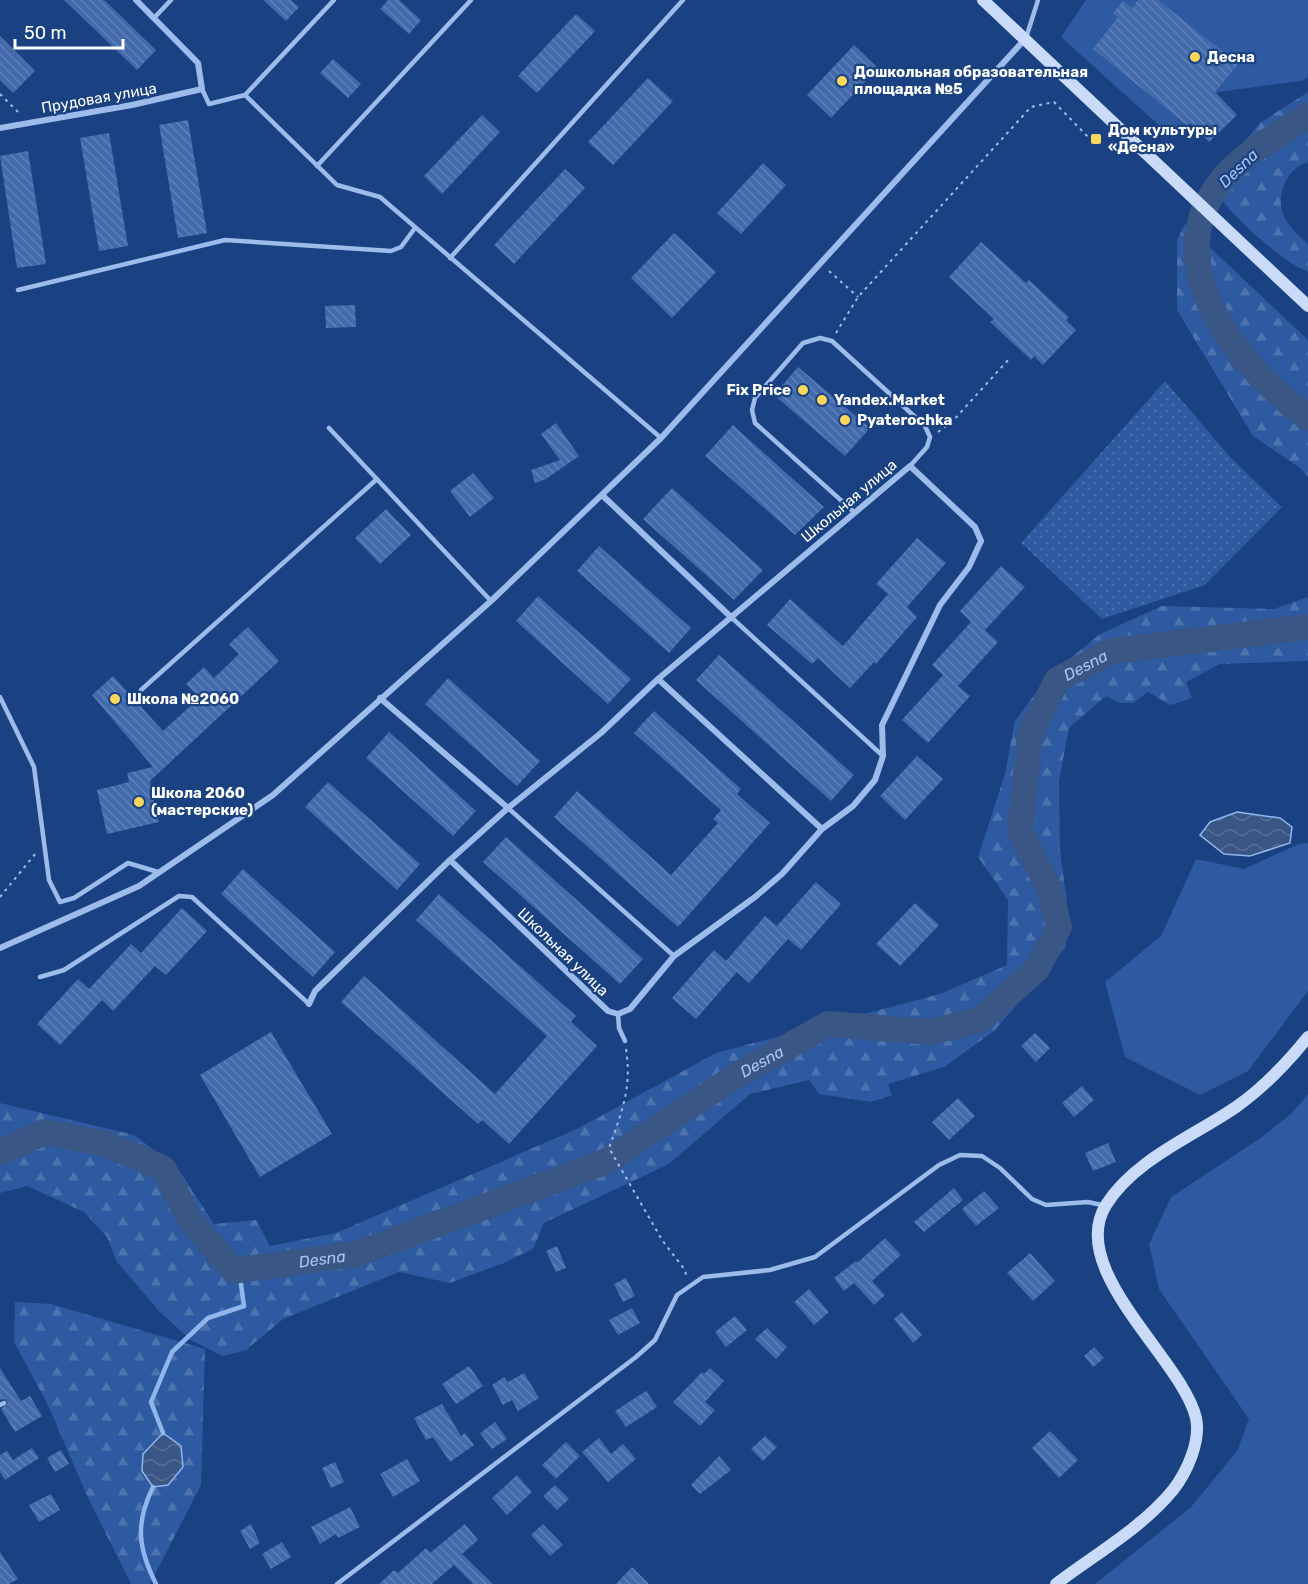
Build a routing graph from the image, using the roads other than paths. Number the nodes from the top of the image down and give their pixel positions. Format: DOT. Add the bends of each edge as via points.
graph roads {
  1 [pos="136,0"];
  2 [pos="171,0"];
  3 [pos="334,0"];
  4 [pos="471,0"];
  5 [pos="683,0"];
  6 [pos="983,0"];
  7 [pos="1038,0"];
  8 [pos="154,18"];
  9 [pos="1026,38"];
  10 [pos="202,90"];
  11 [pos="245,95"];
  12 [pos="0,128"];
  13 [pos="317,166"];
  14 [pos="415,228"];
  15 [pos="450,258"];
  16 [pos="18,291"];
  17 [pos="1307,304"];
  18 [pos="329,428"];
  19 [pos="661,438"];
  20 [pos="910,466"];
  21 [pos="377,479"];
  22 [pos="602,495"];
  23 [pos="854,512"];
  24 [pos="491,601"];
  25 [pos="732,618"];
  26 [pos="658,679"];
  27 [pos="141,690"];
  28 [pos="0,697"];
  29 [pos="380,698"];
  30 [pos="883,756"];
  31 [pos="508,808"];
  32 [pos="822,829"];
  33 [pos="450,860"];
  34 [pos="158,872"];
  35 [pos="0,948"];
  36 [pos="674,956"];
  37 [pos="40,976"];
  38 [pos="309,1004"];
  39 [pos="618,1014"];
  40 [pos="1308,1037"];
  41 [pos="625,1041"];
  42 [pos="1106,1206"];
  43 [pos="337,1584"];
  44 [pos="1056,1584"];
  1 -- 8 [label="street"];
  2 -- 8 [label="lane"];
  3 -- 11 [label="lane"];
  4 -- 13 [label="lane"];
  5 -- 15 [label="lane"];
  6 -- 9 [label="street"];
  7 -- 9 [label="lane"];
  8 -- 10 [label="street" via="198,63"];
  9 -- 17 [label="street"];
  9 -- 19 [label="street"];
  10 -- 11 [label="lane" via="209,104"];
  10 -- 12 [label="street, Прудовая улица"];
  11 -- 13 [label="lane"];
  13 -- 14 [label="lane" via="337,185 380,197"];
  14 -- 15 [label="lane"];
  14 -- 16 [label="lane" via="401,247 391,251 225,240"];
  15 -- 19 [label="lane"];
  18 -- 21 [label="lane"];
  19 -- 22 [label="street"];
  20 -- 23 [label="street, Школьная улица"];
  20 -- 23 [label="lane" via="927,447 930,437 925,426 832,341 820,338 803,343 755,398 755,423"];
  20 -- 30 [label="street, Школьная улица" via="975,527 981,541 969,567 940,605 903,676 882,725"];
  21 -- 24 [label="lane"];
  21 -- 27 [label="lane"];
  22 -- 24 [label="street"];
  22 -- 25 [label="street"];
  23 -- 25 [label="street, Школьная улица"];
  24 -- 29 [label="street"];
  25 -- 26 [label="street, Школьная улица"];
  25 -- 30 [label="lane"];
  26 -- 31 [label="street, Школьная улица" via="601,733"];
  26 -- 32 [label="street"];
  28 -- 34 [label="lane" via="34,767 42,846 49,880 60,902 74,898 128,864"];
  29 -- 31 [label="street"];
  29 -- 34 [label="street" via="273,795"];
  30 -- 32 [label="street, Школьная улица" via="875,780 862,797"];
  31 -- 33 [label="street, Школьная улица"];
  31 -- 36 [label="lane"];
  32 -- 36 [label="street, Школьная улица" via="764,889"];
  33 -- 38 [label="street, Школьная улица" via="315,991"];
  33 -- 39 [label="street, Школьная улица" via="608,1011"];
  34 -- 35 [label="street" via="139,885"];
  36 -- 39 [label="street, Школьная улица" via="630,1009"];
  37 -- 38 [label="lane" via="64,970 179,896 192,897"];
  39 -- 41 [label="lane"];
  40 -- 42 [label="street" via="1238,1106 1150,1162"];
  42 -- 43 [label="lane" via="1046,1205 1032,1199 982,1156 960,1155 939,1166 815,1257 770,1270 703,1277 677,1295 655,1340 636,1357"];
  42 -- 44 [label="street" via="1098,1231 1103,1263 1113,1287 1180,1387 1196,1419 1194,1452 1173,1489 1141,1520"];
}
